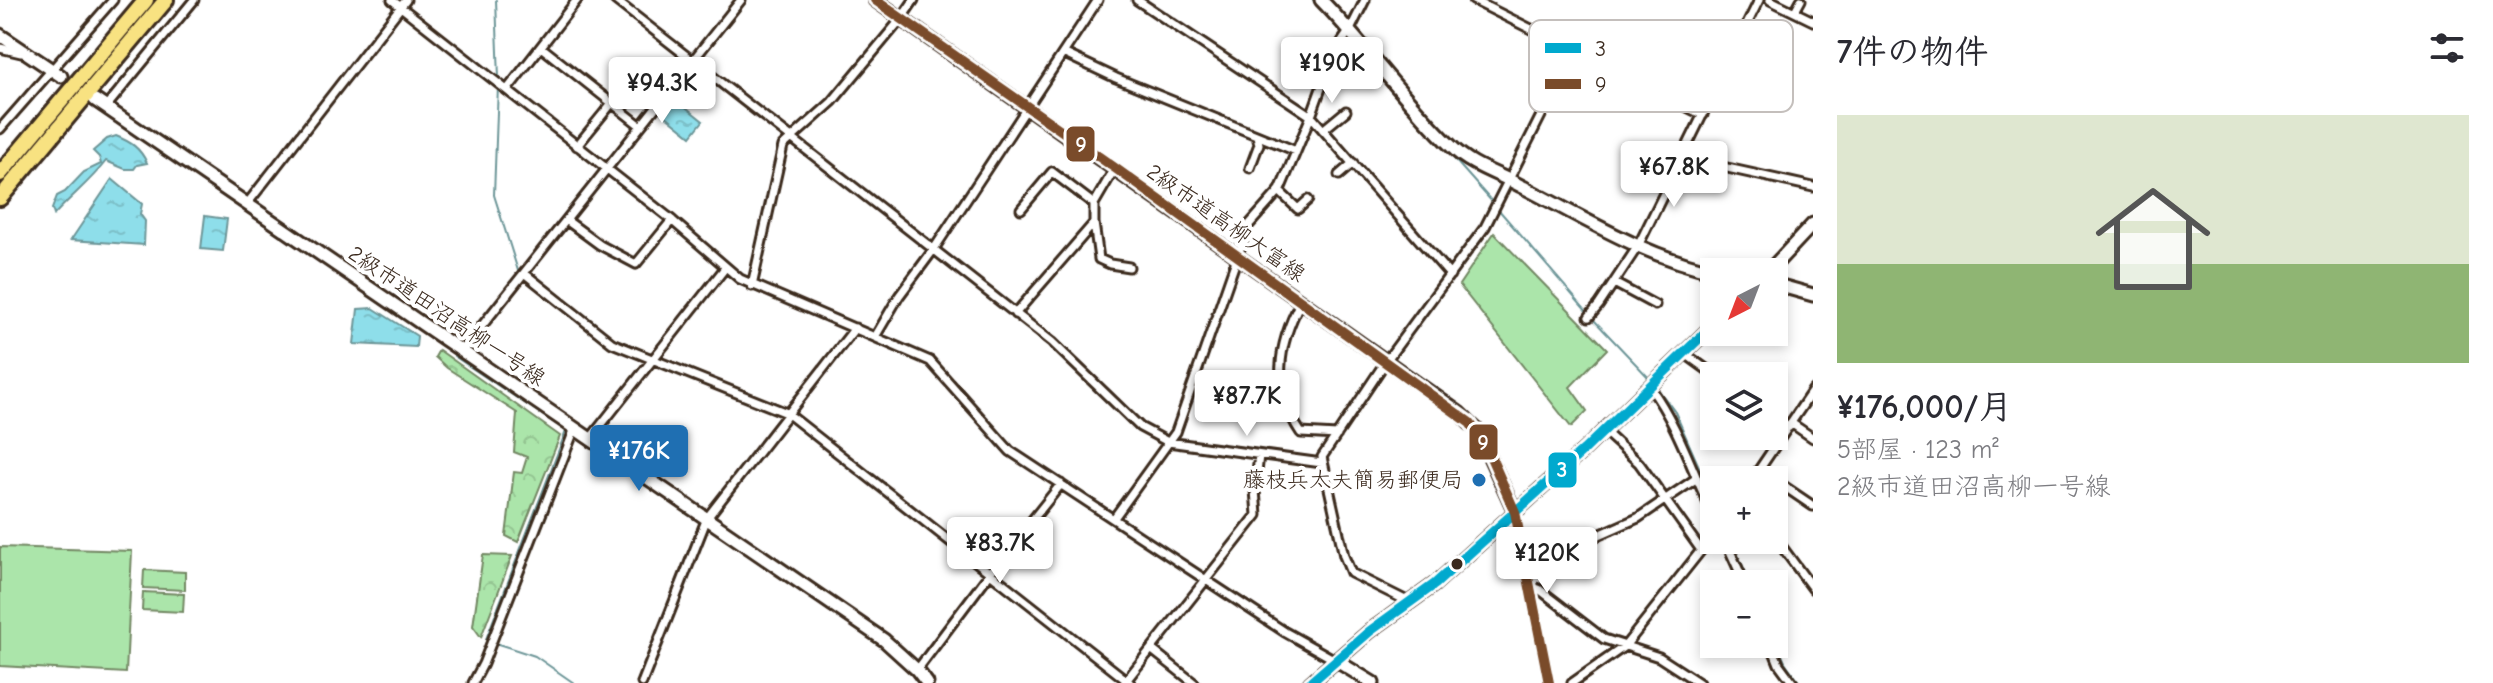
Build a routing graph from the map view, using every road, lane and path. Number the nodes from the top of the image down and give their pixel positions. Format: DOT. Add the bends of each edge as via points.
graph roads {
  1 [pos="113,0"];
  2 [pos="146,0"];
  3 [pos="166,0"];
  4 [pos="194,0"];
  5 [pos="392,0"];
  6 [pos="577,0"];
  7 [pos="615,0"];
  8 [pos="741,0"];
  9 [pos="875,0"];
  10 [pos="914,0"];
  11 [pos="1098,0"];
  12 [pos="1137,0"];
  13 [pos="1321,0"];
  14 [pos="1365,0"];
  15 [pos="1473,0"];
  16 [pos="1759,0"];
  17 [pos="1770,0"];
  18 [pos="1801,0"];
  19 [pos="403,3"];
  20 [pos="1795,11"];
  21 [pos="901,19"];
  22 [pos="1749,20"];
  23 [pos="1813,21"];
  24 [pos="1529,28"];
  25 [pos="1350,30"];
  26 [pos="0,35"];
  27 [pos="541,47"];
  28 [pos="0,48"];
  29 [pos="25,53"];
  30 [pos="1063,53"];
  31 [pos="693,60"];
  32 [pos="56,73"];
  33 [pos="507,90"];
  34 [pos="612,103"];
  35 [pos="100,104"];
  36 [pos="1026,107"];
  37 [pos="1346,111"];
  38 [pos="1543,112"];
  39 [pos="1697,112"];
  40 [pos="1704,112"];
  41 [pos="1703,115"];
  42 [pos="1311,116"];
  43 [pos="641,126"];
  44 [pos="0,129"];
  45 [pos="1323,130"];
  46 [pos="1257,136"];
  47 [pos="793,138"];
  48 [pos="577,146"];
  49 [pos="1296,151"];
  50 [pos="1682,158"];
  51 [pos="1353,163"];
  52 [pos="1115,168"];
  53 [pos="1250,168"];
  54 [pos="606,170"];
  55 [pos="0,174"];
  56 [pos="1339,175"];
  57 [pos="1509,179"];
  58 [pos="1813,187"];
  59 [pos="1279,191"];
  60 [pos="0,198"];
  61 [pos="1308,200"];
  62 [pos="247,204"];
  63 [pos="1094,204"];
  64 [pos="1021,209"];
  65 [pos="566,220"];
  66 [pos="672,220"];
  67 [pos="1094,223"];
  68 [pos="1813,224"];
  69 [pos="1638,246"];
  70 [pos="934,249"];
  71 [pos="1237,255"];
  72 [pos="1781,258"];
  73 [pos="1129,267"];
  74 [pos="725,268"];
  75 [pos="1700,268"];
  76 [pos="524,273"];
  77 [pos="1450,275"];
  78 [pos="1614,283"];
  79 [pos="752,286"];
  80 [pos="1788,288"];
  81 [pos="1813,295"];
  82 [pos="1301,301"];
  83 [pos="1655,305"];
  84 [pos="1015,314"];
  85 [pos="1589,317"];
  86 [pos="855,328"];
  87 [pos="875,337"];
  88 [pos="1700,338"];
  89 [pos="462,351"];
  90 [pos="1684,353"];
  91 [pos="654,359"];
  92 [pos="1386,361"];
  93 [pos="1700,364"];
  94 [pos="1650,387"];
  95 [pos="1813,390"];
  96 [pos="787,413"];
  97 [pos="1790,425"];
  98 [pos="575,428"];
  99 [pos="1604,431"];
  100 [pos="1337,435"];
  101 [pos="1813,438"];
  102 [pos="590,439"];
  103 [pos="1168,442"];
  104 [pos="1259,455"];
  105 [pos="1322,463"];
  106 [pos="1763,466"];
  107 [pos="1697,478"];
  108 [pos="1061,484"];
  109 [pos="1700,485"];
  110 [pos="1788,489"];
  111 [pos="1665,498"];
  112 [pos="1813,506"];
  113 [pos="1515,512"];
  114 [pos="707,518"];
  115 [pos="1114,518"];
  116 [pos="1700,549"];
  117 [pos="1700,551"];
  118 [pos="1523,553"];
  119 [pos="1787,554"];
  120 [pos="990,573"];
  121 [pos="1205,580"];
  122 [pos="1529,586"];
  123 [pos="1813,589"];
  124 [pos="1409,602"];
  125 [pos="1625,646"];
  126 [pos="1151,649"];
  127 [pos="1777,658"];
  128 [pos="1335,660"];
  129 [pos="917,670"];
  130 [pos="1127,682"];
  131 [pos="473,683"];
  132 [pos="642,683"];
  133 [pos="927,683"];
  134 [pos="1194,683"];
  135 [pos="1310,683"];
  136 [pos="1373,683"];
  137 [pos="1549,683"];
  138 [pos="1572,683"];
  139 [pos="1699,683"];
  140 [pos="1793,683"];
  1 -- 32 [label="street"];
  2 -- 55 [label="highway"];
  3 -- 60 [label="highway"];
  4 -- 35 [label="street"];
  5 -- 19 [label="street"];
  6 -- 27 [label="street"];
  7 -- 31 [label="street"];
  8 -- 31 [label="street"];
  9 -- 21 [label="street, 2級市道高柳大富線"];
  10 -- 21 [label="street"];
  11 -- 30 [label="street"];
  12 -- 42 [label="street"];
  13 -- 25 [label="street"];
  14 -- 25 [label="street"];
  15 -- 24 [label="street"];
  16 -- 22 [label="street"];
  17 -- 20 [label="street"];
  18 -- 20 [label="street"];
  19 -- 33 [label="street"];
  19 -- 62 [label="street"];
  20 -- 23 [label="street"];
  21 -- 36 [label="street, 2級市道高柳大富線"];
  21 -- 47 [label="street" via="832,102"];
  25 -- 42 [label="street" via="1333,55"];
  25 -- 57 [label="street" via="1453,149"];
  26 -- 29 [label="street"];
  27 -- 33 [label="street"];
  27 -- 34 [label="street"];
  28 -- 29 [label="street"];
  29 -- 32 [label="street"];
  30 -- 36 [label="street"];
  30 -- 46 [label="street"];
  31 -- 43 [label="street"];
  31 -- 47 [label="street"];
  32 -- 44 [label="street"];
  33 -- 48 [label="street"];
  34 -- 43 [label="street"];
  34 -- 48 [label="street"];
  35 -- 62 [label="street, 2級市道田沼高柳一号線"];
  36 -- 52 [label="street, 2級市道高柳大富線"];
  36 -- 70 [label="street"];
  37 -- 45 [label="street"];
  38 -- 57 [label="street"];
  39 -- 41 [label="street"];
  40 -- 41 [label="street"];
  41 -- 50 [label="street"];
  42 -- 45 [label="street"];
  42 -- 49 [label="street"];
  43 -- 54 [label="street"];
  45 -- 51 [label="street"];
  46 -- 49 [label="street"];
  46 -- 53 [label="street"];
  47 -- 70 [label="street"];
  47 -- 79 [label="street" via="783,146"];
  48 -- 54 [label="street"];
  49 -- 59 [label="street"];
  50 -- 58 [label="street"];
  50 -- 69 [label="street"];
  51 -- 56 [label="street"];
  51 -- 77 [label="street"];
  52 -- 63 [label="street"];
  52 -- 71 [label="street, 2級市道高柳大富線"];
  54 -- 65 [label="street"];
  54 -- 66 [label="street"];
  57 -- 69 [label="street"];
  57 -- 77 [label="street" via="1485,227"];
  59 -- 61 [label="street" via="1298,209"];
  59 -- 71 [label="street" via="1248,226"];
  62 -- 89 [label="street, 2級市道田沼高柳一号線"];
  63 -- 64 [label="street" via="1052,172"];
  63 -- 67 [label="street"];
  65 -- 66 [label="street" via="636,264"];
  65 -- 76 [label="street"];
  66 -- 74 [label="street"];
  67 -- 73 [label="street" via="1099,259"];
  67 -- 84 [label="street"];
  68 -- 72 [label="street"];
  69 -- 75 [label="street"];
  69 -- 78 [label="street"];
  70 -- 84 [label="street"];
  70 -- 87 [label="street"];
  71 -- 82 [label="street, 2級市道高柳大富線"];
  71 -- 103 [label="street" via="1176,432"];
  74 -- 79 [label="street"];
  74 -- 91 [label="street"];
  76 -- 89 [label="street"];
  76 -- 91 [label="street" via="612,343"];
  77 -- 92 [label="street"];
  78 -- 83 [label="street"];
  78 -- 85 [label="street"];
  79 -- 86 [label="street"];
  80 -- 81 [label="street"];
  82 -- 92 [label="street, 2級市道高柳大富線"];
  82 -- 100 [label="street" via="1282,346 1285,401 1301,433"];
  84 -- 103 [label="street" via="1052,342 1140,427"];
  86 -- 87 [label="street"];
  86 -- 96 [label="street"];
  87 -- 108 [label="street" via="930,361 1010,451"];
  88 -- 90 [label="street"];
  89 -- 98 [label="street, 2級市道田沼高柳一号線"];
  90 -- 93 [label="street"];
  90 -- 94 [label="street"];
  91 -- 96 [label="street"];
  91 -- 102 [label="street"];
  92 -- 100 [label="street"];
  92 -- 113 [label="street, 2級市道高柳大富線" via="1478,431"];
  94 -- 99 [label="street"];
  94 -- 107 [label="street" via="1668,412"];
  95 -- 97 [label="street"];
  96 -- 114 [label="street"];
  96 -- 120 [label="street"];
  97 -- 101 [label="street"];
  97 -- 106 [label="street"];
  98 -- 102 [label="street, 2級市道田沼高柳一号線"];
  98 -- 131 [label="street"];
  99 -- 111 [label="street" via="1639,463"];
  99 -- 113 [label="street"];
  100 -- 105 [label="street"];
  102 -- 114 [label="street, 2級市道田沼高柳一号線"];
  103 -- 104 [label="street"];
  103 -- 115 [label="street"];
  104 -- 105 [label="street"];
  104 -- 121 [label="street" via="1257,515"];
  105 -- 124 [label="street" via="1351,573"];
  107 -- 109 [label="street"];
  107 -- 111 [label="street"];
  108 -- 115 [label="street"];
  108 -- 120 [label="street"];
  110 -- 112 [label="street"];
  111 -- 116 [label="street"];
  111 -- 118 [label="street" via="1638,518 1583,542"];
  113 -- 118 [label="street"];
  113 -- 124 [label="street"];
  114 -- 129 [label="street, 2級市道田沼高柳一号線" via="884,640"];
  114 -- 132 [label="street"];
  115 -- 121 [label="street"];
  117 -- 125 [label="street"];
  118 -- 122 [label="street"];
  119 -- 123 [label="street"];
  120 -- 129 [label="street"];
  120 -- 130 [label="street"];
  121 -- 126 [label="street"];
  121 -- 128 [label="street"];
  122 -- 125 [label="street" via="1604,639"];
  122 -- 137 [label="street"];
  124 -- 128 [label="street"];
  125 -- 138 [label="street"];
  125 -- 139 [label="street" via="1659,657"];
  126 -- 130 [label="street"];
  126 -- 134 [label="street"];
  127 -- 140 [label="street"];
  128 -- 135 [label="street"];
  128 -- 136 [label="street"];
  129 -- 133 [label="street, 2級市道田沼高柳一号線"];
}
